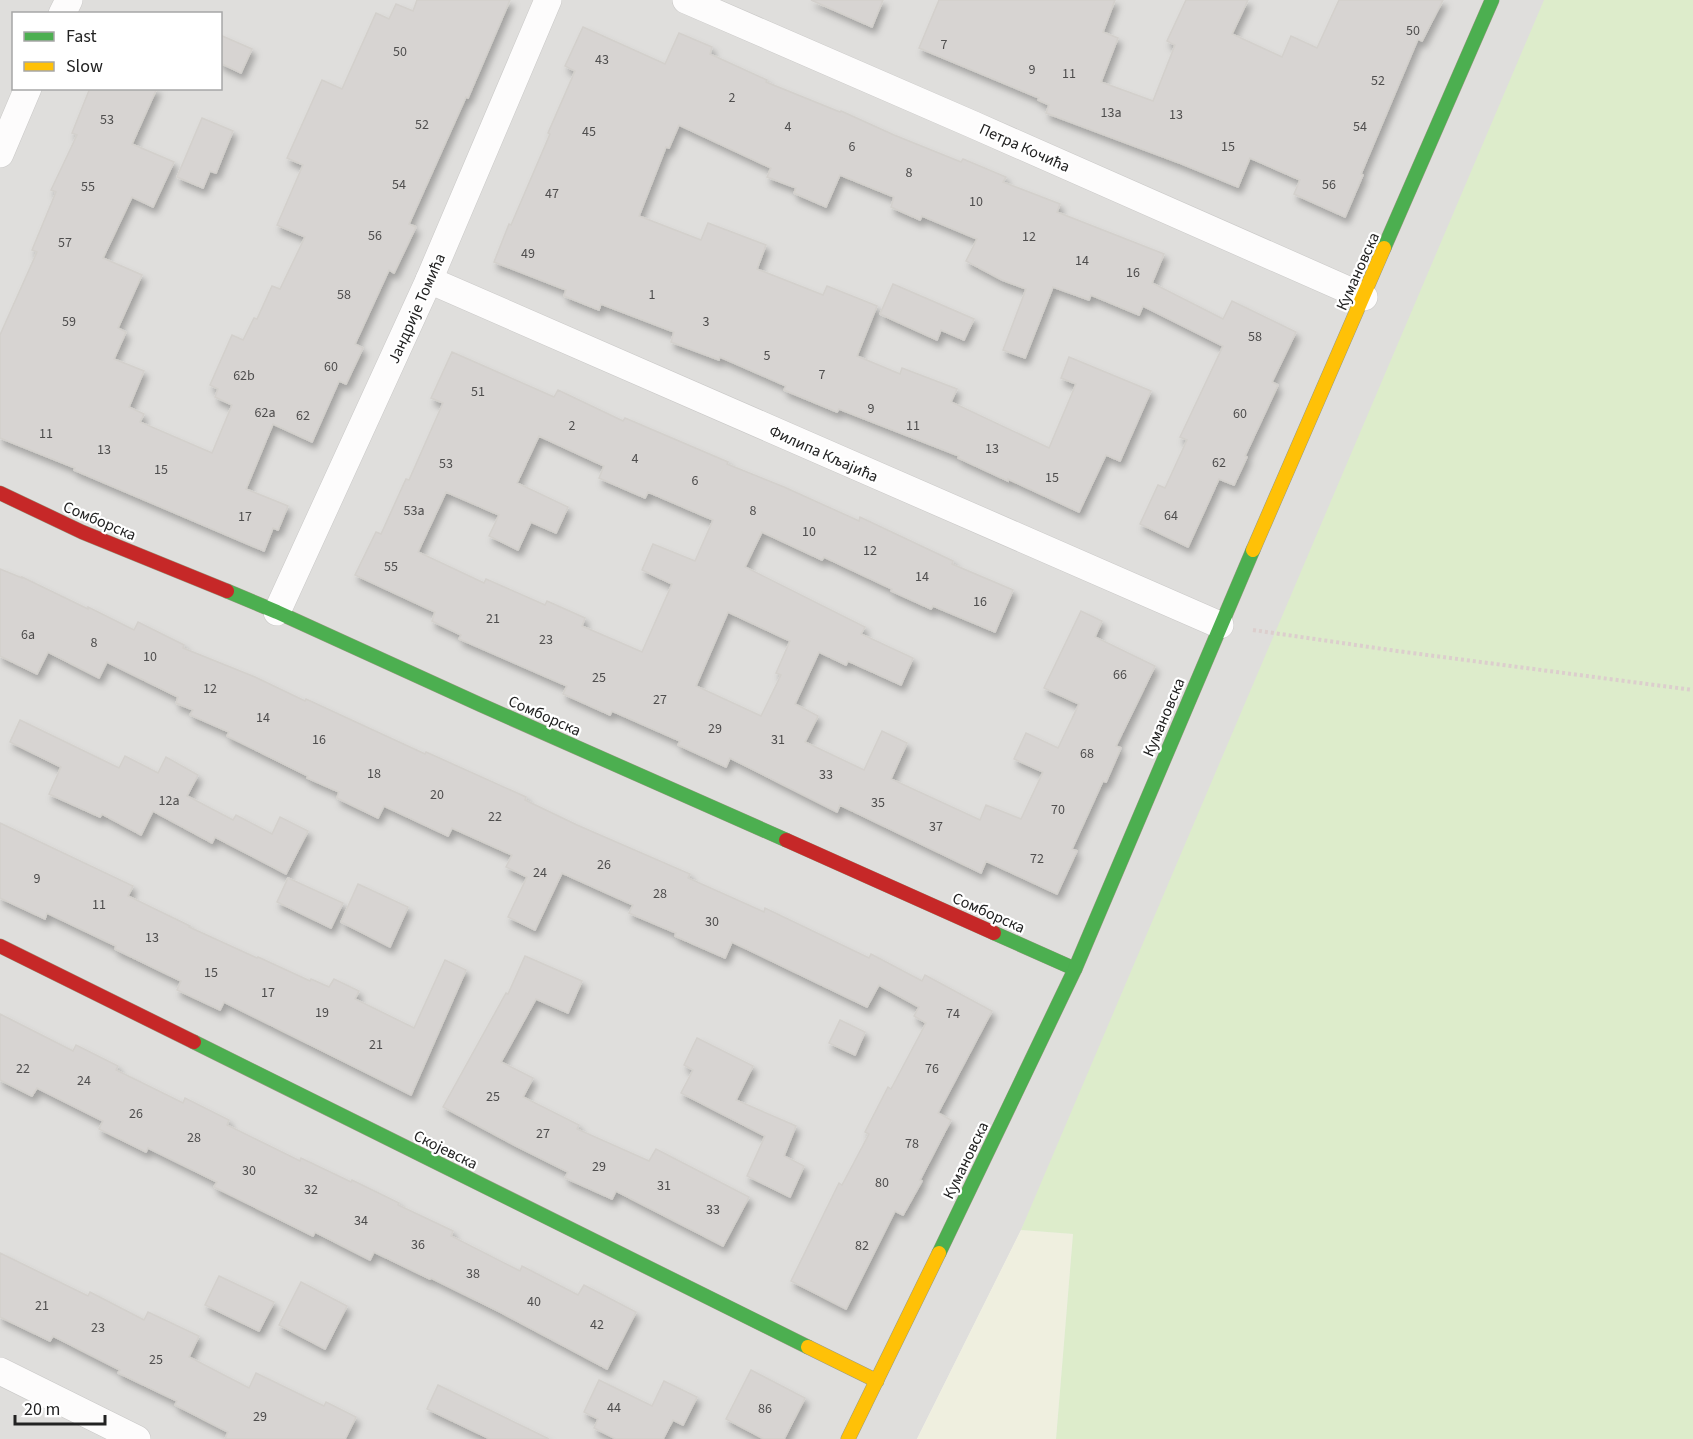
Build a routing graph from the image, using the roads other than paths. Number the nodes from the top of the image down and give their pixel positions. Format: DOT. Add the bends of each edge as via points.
graph roads {
  1 [pos="548,0"];
  2 [pos="686,0"];
  3 [pos="1492,0"];
  4 [pos="16,99"];
  5 [pos="0,154"];
  6 [pos="429,280"];
  7 [pos="1364,297"];
  8 [pos="0,493"];
  9 [pos="277,612"];
  10 [pos="1220,625"];
  11 [pos="0,946"];
  12 [pos="1075,969"];
  13 [pos="0,1371"];
  14 [pos="878,1381"];
  15 [pos="137,1439"];
  16 [pos="848,1439"];
  1 -- 6 [label="street, Јандрије Томића"];
  2 -- 7 [label="street, Петра Кочића"];
  3 -- 7 [label="street, Кумановска"];
  4 -- 5 [label="street"];
  6 -- 9 [label="street, Јандрије Томића"];
  6 -- 10 [label="street, Филипа Кљајића"];
  7 -- 10 [label="street, Кумановска"];
  8 -- 9 [label="street, Сомборска" via="82,532"];
  9 -- 12 [label="street, Сомборска"];
  10 -- 12 [label="street, Кумановска"];
  11 -- 14 [label="street, Скојевска"];
  12 -- 14 [label="street, Кумановска"];
  13 -- 15 [label="street"];
  14 -- 16 [label="street, Кумановска"];
}
